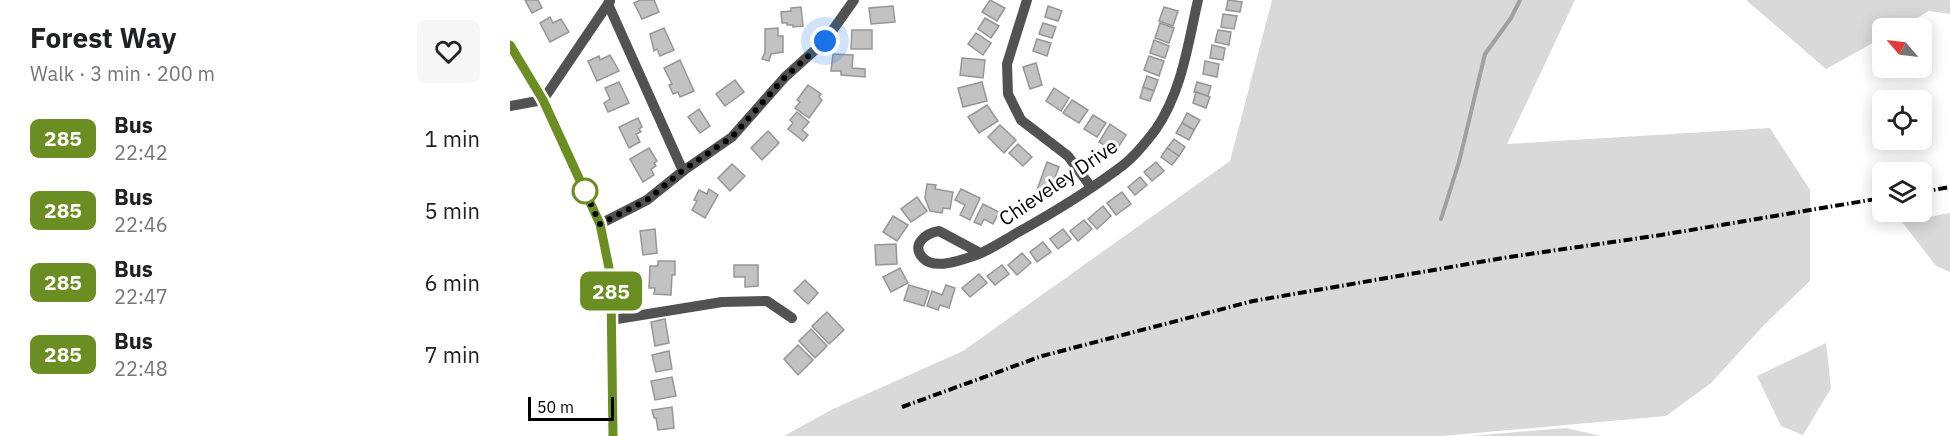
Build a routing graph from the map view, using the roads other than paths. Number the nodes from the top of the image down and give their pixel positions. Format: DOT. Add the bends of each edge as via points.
graph roads {
  1 [pos="854,0"];
  2 [pos="1027,0"];
  3 [pos="1198,0"];
  4 [pos="609,2"];
  5 [pos="510,45"];
  6 [pos="543,100"];
  7 [pos="510,106"];
  8 [pos="682,171"];
  9 [pos="1091,187"];
  10 [pos="600,224"];
  11 [pos="980,253"];
  12 [pos="792,318"];
  13 [pos="611,320"];
  14 [pos="613,436"];
  1 -- 8 [label="street" via="825,41 785,77 732,137"];
  2 -- 9 [label="street" via="1007,64 1008,94 1022,120 1068,156"];
  3 -- 9 [label="street, Chieveley Drive" via="1179,83 1156,129 1124,164"];
  4 -- 6 [label="street"];
  4 -- 8 [label="street"];
  5 -- 6 [label="street"];
  6 -- 7 [label="street"];
  6 -- 10 [label="street"];
  8 -- 10 [label="street" via="647,200"];
  9 -- 11 [label="street, Chieveley Drive"];
  10 -- 13 [label="street" via="609,268"];
  11 -- 11 [label="street, Chieveley Drive" via="939,231 926,234 919,251 933,264"];
  12 -- 13 [label="street" via="767,301 722,302"];
  13 -- 14 [label="street"];
}
